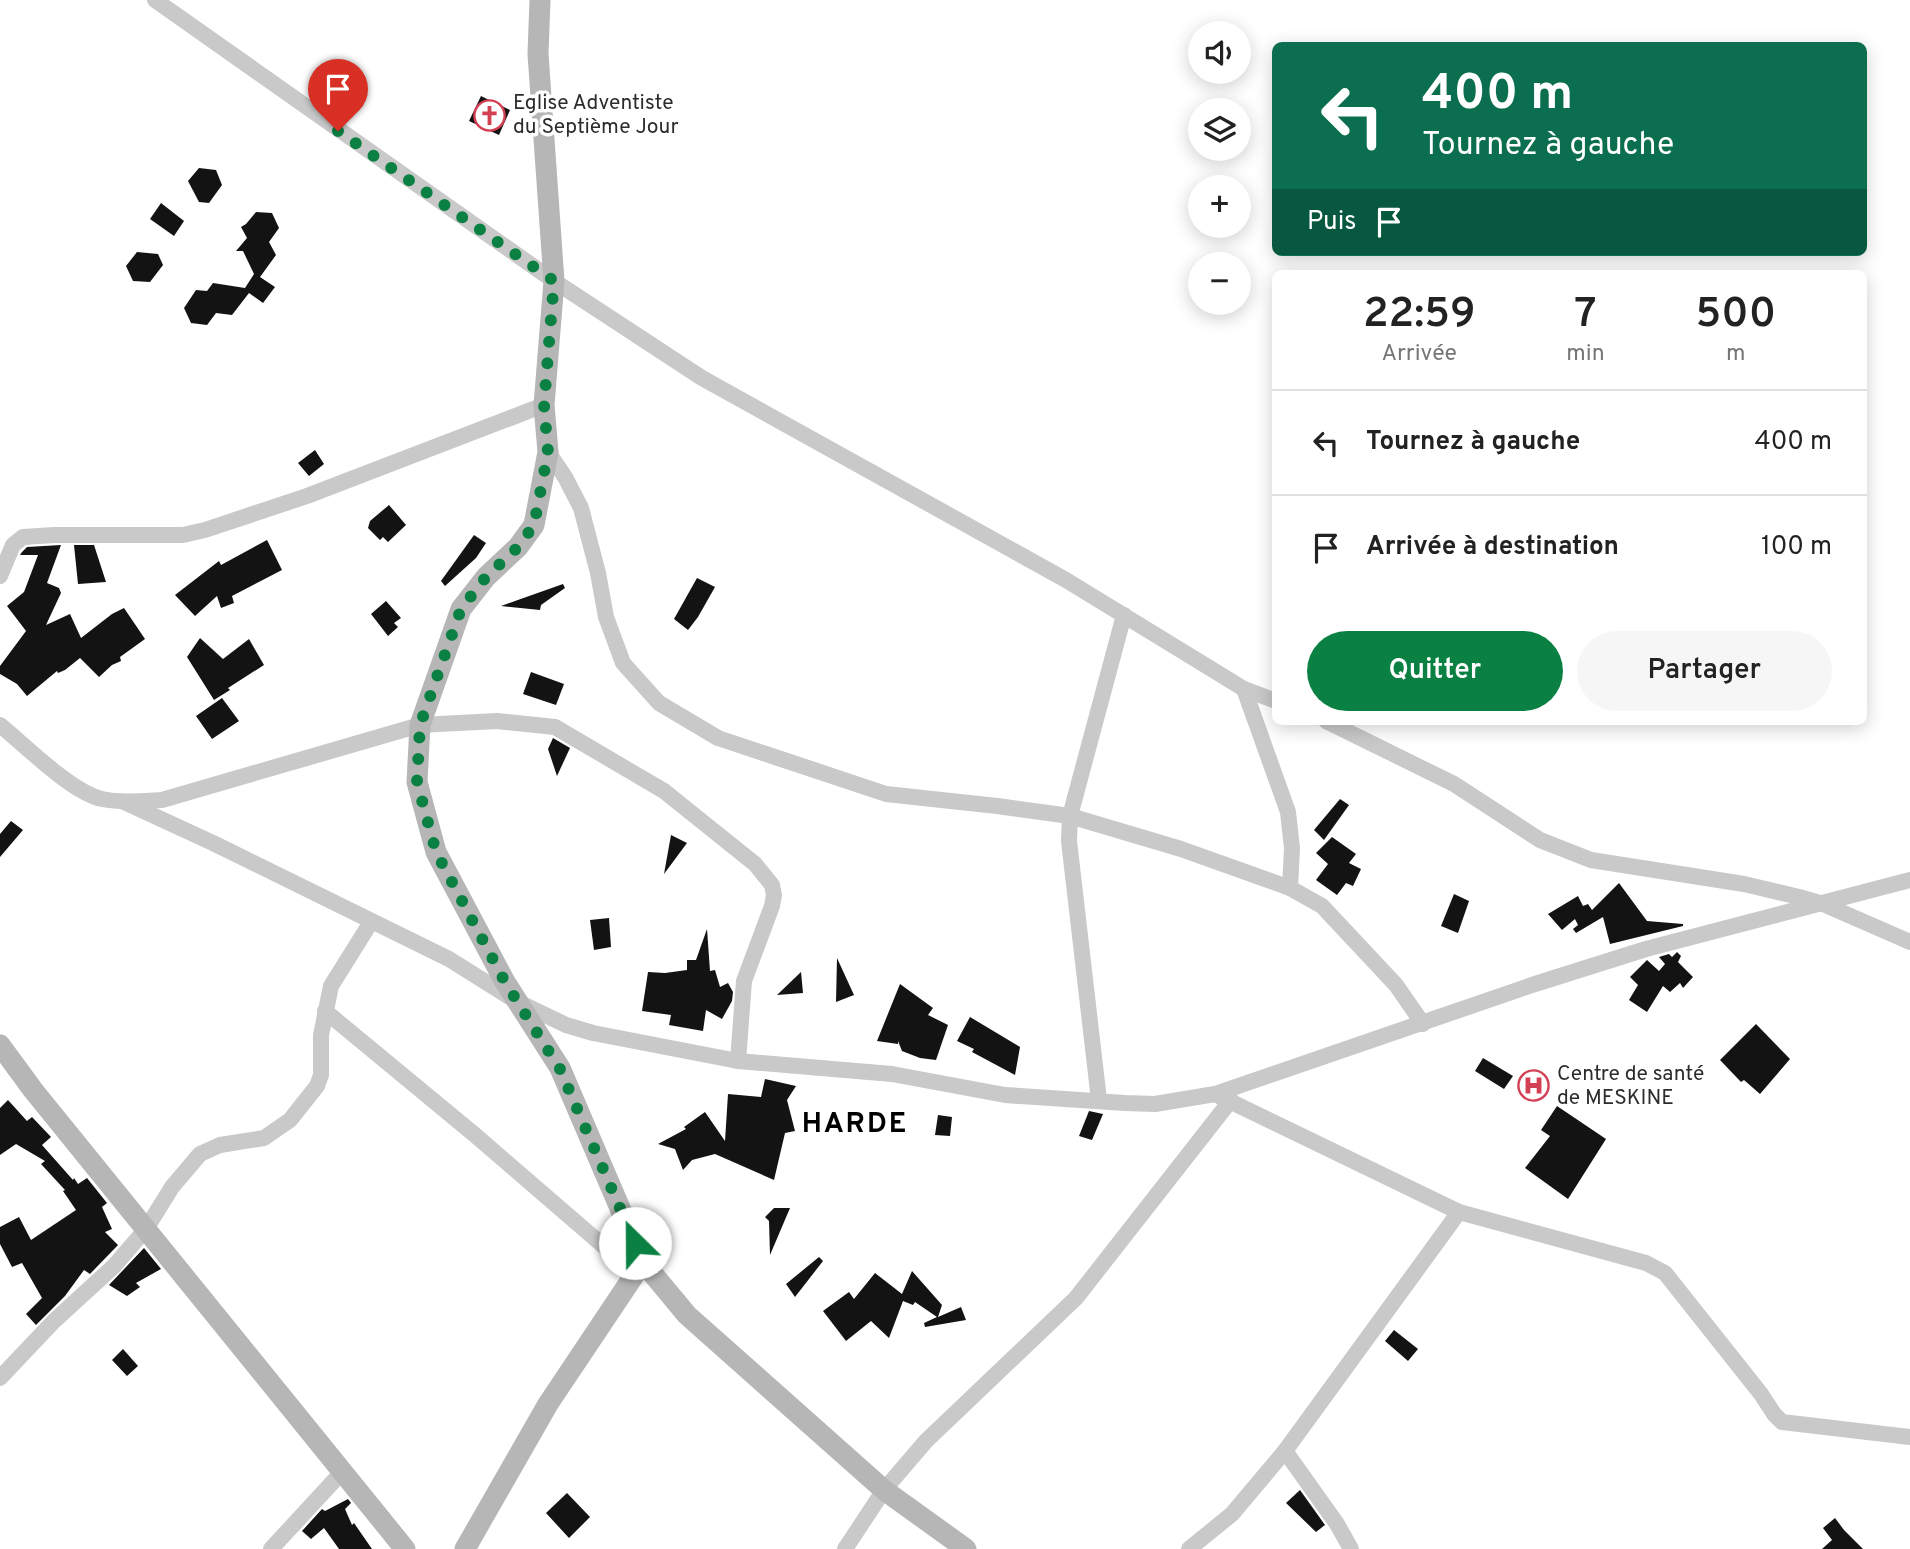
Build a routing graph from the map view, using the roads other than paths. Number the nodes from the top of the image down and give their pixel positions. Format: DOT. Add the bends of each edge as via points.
graph roads {
  1 [pos="155,0"];
  2 [pos="540,0"];
  3 [pos="554,281"];
  4 [pos="544,405"];
  5 [pos="548,452"];
  6 [pos="0,576"];
  7 [pos="1124,615"];
  8 [pos="1244,689"];
  9 [pos="1272,700"];
  10 [pos="0,725"];
  11 [pos="420,725"];
  12 [pos="1334,725"];
  13 [pos="124,802"];
  14 [pos="1070,816"];
  15 [pos="1910,880"];
  16 [pos="1290,888"];
  17 [pos="1823,904"];
  18 [pos="371,922"];
  19 [pos="1910,942"];
  20 [pos="516,1001"];
  21 [pos="325,1011"];
  22 [pos="1423,1024"];
  23 [pos="0,1045"];
  24 [pos="738,1061"];
  25 [pos="1215,1094"];
  26 [pos="1100,1100"];
  27 [pos="1231,1100"];
  28 [pos="1459,1212"];
  29 [pos="146,1229"];
  30 [pos="639,1268"];
  31 [pos="0,1378"];
  32 [pos="1910,1437"];
  33 [pos="1285,1451"];
  34 [pos="343,1471"];
  35 [pos="884,1490"];
  36 [pos="271,1549"];
  37 [pos="405,1549"];
  38 [pos="465,1549"];
  39 [pos="845,1549"];
  40 [pos="966,1549"];
  41 [pos="1189,1549"];
  42 [pos="1351,1549"];
  1 -- 3 [label="street"];
  2 -- 3 [label="street" via="538,54"];
  3 -- 4 [label="street"];
  3 -- 7 [label="street" via="702,378"];
  4 -- 5 [label="street"];
  4 -- 6 [label="street" via="205,530 183,535 23,537 13,545"];
  5 -- 11 [label="street" via="534,525 461,609"];
  5 -- 14 [label="street" via="581,508 606,617 623,663 659,703 718,738 886,794"];
  7 -- 8 [label="street"];
  7 -- 14 [label="street"];
  8 -- 9 [label="street"];
  8 -- 16 [label="street" via="1288,812"];
  10 -- 13 [label="street" via="71,784 99,798"];
  11 -- 13 [label="street" via="162,800"];
  11 -- 20 [label="street" via="417,782 436,852"];
  11 -- 24 [label="street" via="497,721 555,727 664,791 755,864 774,894 744,981"];
  12 -- 17 [label="street" via="1454,784 1540,840 1591,860 1744,884"];
  13 -- 18 [label="street"];
  14 -- 16 [label="street"];
  14 -- 26 [label="street" via="1069,841"];
  15 -- 17 [label="street"];
  16 -- 22 [label="street" via="1322,906 1396,985"];
  17 -- 19 [label="street"];
  17 -- 22 [label="street" via="1646,949"];
  18 -- 20 [label="street" via="449,959"];
  18 -- 21 [label="street" via="331,986"];
  20 -- 24 [label="street" via="593,1033"];
  20 -- 30 [label="street" via="560,1069"];
  21 -- 29 [label="street" via="321,1075 290,1120 264,1139 220,1145 200,1154"];
  21 -- 30 [label="street"];
  22 -- 25 [label="street"];
  23 -- 29 [label="street"];
  24 -- 26 [label="street" via="892,1074 1005,1095"];
  25 -- 26 [label="street" via="1155,1104"];
  25 -- 27 [label="street"];
  27 -- 28 [label="street"];
  27 -- 35 [label="street" via="1076,1297 926,1441"];
  28 -- 32 [label="street" via="1646,1263 1665,1273 1782,1422"];
  28 -- 33 [label="street"];
  29 -- 31 [label="street"];
  29 -- 34 [label="street"];
  30 -- 35 [label="street"];
  30 -- 38 [label="street" via="548,1404"];
  33 -- 41 [label="street" via="1232,1514"];
  33 -- 42 [label="street"];
  34 -- 36 [label="street"];
  34 -- 37 [label="street"];
  35 -- 39 [label="street"];
  35 -- 40 [label="street"];
}
